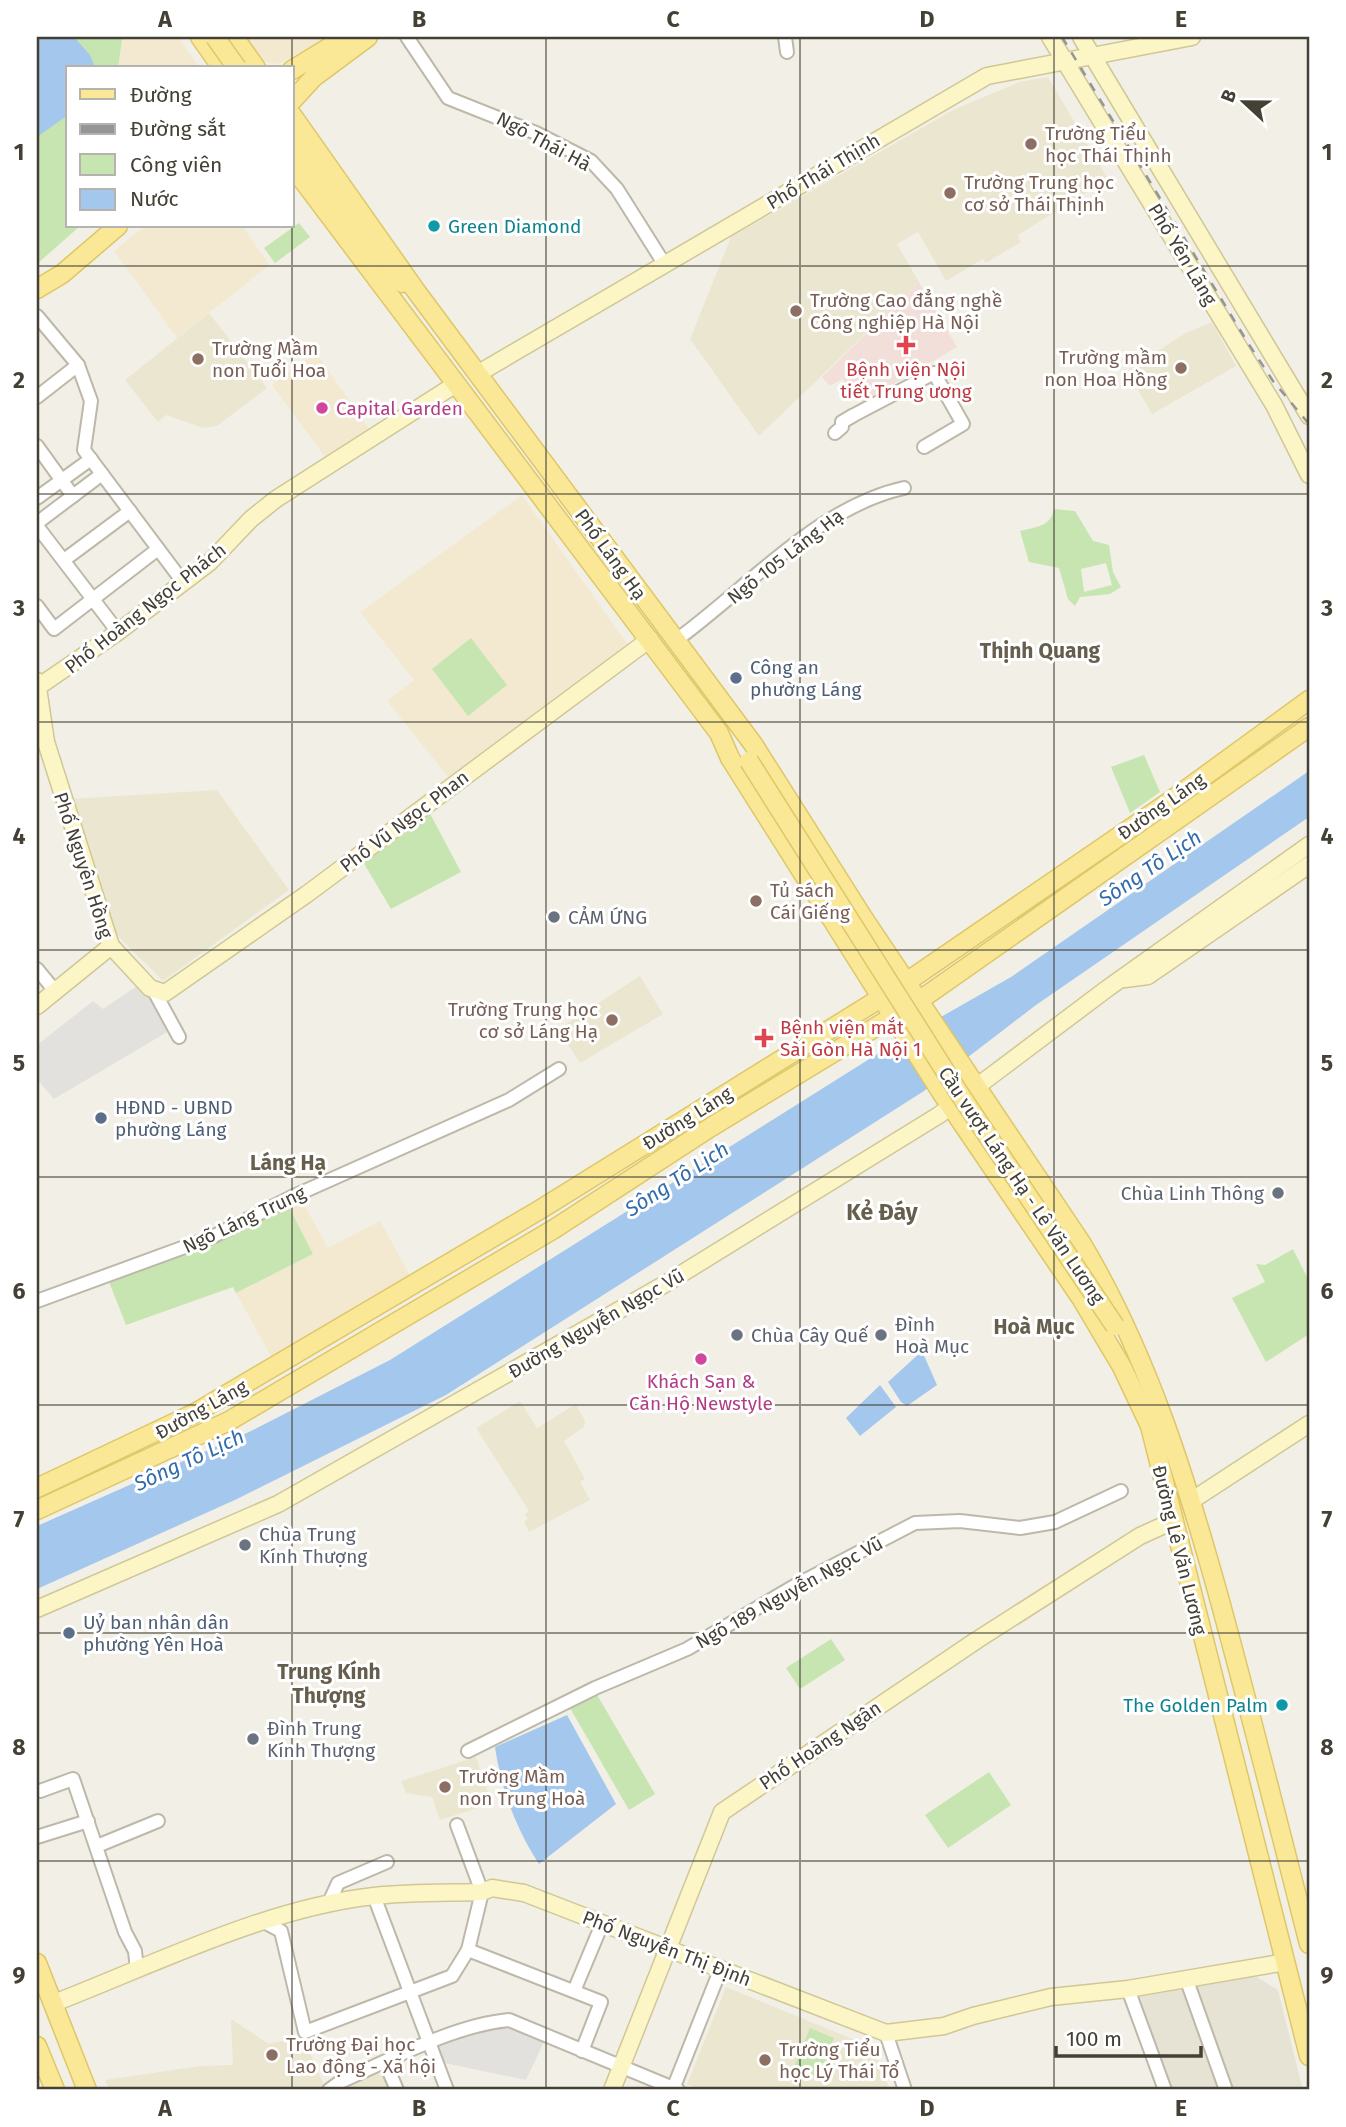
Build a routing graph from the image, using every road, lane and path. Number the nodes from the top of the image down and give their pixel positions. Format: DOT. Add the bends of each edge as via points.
graph roads {
  1 [pos="200,37"];
  2 [pos="407,37"];
  3 [pos="785,37"];
  4 [pos="1050,37"];
  5 [pos="1081,37"];
  6 [pos="1192,37"];
  7 [pos="361,41"];
  8 [pos="213,52"];
  9 [pos="239,52"];
  10 [pos="787,52"];
  11 [pos="1093,58"];
  12 [pos="1065,62"];
  13 [pos="225,66"];
  14 [pos="254,66"];
  15 [pos="294,69"];
  16 [pos="294,100"];
  17 [pos="296,139"];
  18 [pos="294,169"];
  19 [pos="116,228"];
  20 [pos="384,265"];
  21 [pos="665,265"];
  22 [pos="62,274"];
  23 [pos="37,289"];
  24 [pos="416,291"];
  25 [pos="37,303"];
  26 [pos="400,306"];
  27 [pos="1249,314"];
  28 [pos="37,316"];
  29 [pos="1227,327"];
  30 [pos="78,365"];
  31 [pos="479,373"];
  32 [pos="456,384"];
  33 [pos="37,397"];
  34 [pos="1308,413"];
  35 [pos="835,433"];
  36 [pos="37,446"];
  37 [pos="924,447"];
  38 [pos="91,459"];
  39 [pos="102,474"];
  40 [pos="1309,475"];
  41 [pos="62,480"];
  42 [pos="904,488"];
  43 [pos="74,496"];
  44 [pos="37,498"];
  45 [pos="130,511"];
  46 [pos="584,518"];
  47 [pos="37,524"];
  48 [pos="566,531"];
  49 [pos="158,549"];
  50 [pos="64,560"];
  51 [pos="183,582"];
  52 [pos="93,599"];
  53 [pos="37,606"];
  54 [pos="118,632"];
  55 [pos="650,639"];
  56 [pos="675,641"];
  57 [pos="38,684"];
  58 [pos="1309,701"];
  59 [pos="734,720"];
  60 [pos="1309,727"];
  61 [pos="719,733"];
  62 [pos="749,761"];
  63 [pos="1207,775"];
  64 [pos="1218,792"];
  65 [pos="1309,845"];
  66 [pos="1309,865"];
  67 [pos="864,919"];
  68 [pos="842,932"];
  69 [pos="111,946"];
  70 [pos="37,969"];
  71 [pos="1122,979"];
  72 [pos="908,981"];
  73 [pos="154,991"];
  74 [pos="55,992"];
  75 [pos="881,997"];
  76 [pos="920,1000"];
  77 [pos="37,1006"];
  78 [pos="894,1017"];
  79 [pos="179,1037"];
  80 [pos="559,1069"];
  81 [pos="972,1081"];
  82 [pos="946,1099"];
  83 [pos="1013,1143"];
  84 [pos="988,1161"];
  85 [pos="435,1272"];
  86 [pos="448,1292"];
  87 [pos="37,1301"];
  88 [pos="1115,1326"];
  89 [pos="1140,1357"];
  90 [pos="1122,1367"];
  91 [pos="1309,1424"];
  92 [pos="37,1488"];
  93 [pos="1121,1490"];
  94 [pos="1191,1501"];
  95 [pos="37,1510"];
  96 [pos="1173,1521"];
  97 [pos="37,1609"];
  98 [pos="468,1751"];
  99 [pos="40,1791"];
  100 [pos="88,1821"];
  101 [pos="158,1821"];
  102 [pos="457,1825"];
  103 [pos="37,1837"];
  104 [pos="1283,1842"];
  105 [pos="97,1846"];
  106 [pos="1256,1852"];
  107 [pos="387,1861"];
  108 [pos="482,1892"];
  109 [pos="374,1896"];
  110 [pos="328,1905"];
  111 [pos="264,1922"];
  112 [pos="602,1924"];
  113 [pos="1309,1944"];
  114 [pos="468,1950"];
  115 [pos="669,1951"];
  116 [pos="1286,1962"];
  117 [pos="37,1964"];
  118 [pos="721,1968"];
  119 [pos="137,1970"];
  120 [pos="1186,1978"];
  121 [pos="1128,1989"];
  122 [pos="410,1991"];
  123 [pos="574,1991"];
  124 [pos="54,2003"];
  125 [pos="886,2033"];
  126 [pos="430,2044"];
  127 [pos="37,2046"];
  128 [pos="582,2051"];
  129 [pos="1309,2056"];
  130 [pos="385,2062"];
  131 [pos="621,2068"];
  132 [pos="49,2086"];
  133 [pos="676,2089"];
  134 [pos="87,2090"];
  135 [pos="329,2090"];
  136 [pos="397,2090"];
  137 [pos="447,2090"];
  138 [pos="612,2090"];
  139 [pos="905,2090"];
  140 [pos="1164,2090"];
  141 [pos="1226,2090"];
  1 -- 8 [label="main road"];
  2 -- 21 [label="street, Ngõ Thái Hà" via="449,98 536,133 590,161 617,189"];
  3 -- 10 [label="street"];
  4 -- 12 [label="street, Phố Yên Lãng"];
  5 -- 11 [label="street, Phố Yên Lãng"];
  6 -- 11 [label="street, Phố Thái Thịnh"];
  7 -- 15 [label="main road" via="333,45"];
  7 -- 16 [label="main road" via="314,77"];
  8 -- 9 [label="main road, bridge"];
  9 -- 13 [label="main road"];
  9 -- 14 [label="main road"];
  11 -- 12 [label="street, Phố Thái Thịnh"];
  11 -- 27 [label="street, Phố Yên Lãng"];
  12 -- 21 [label="street, Phố Thái Thịnh" via="987,76"];
  12 -- 29 [label="street, Phố Yên Lãng"];
  17 -- 20 [label="main road"];
  17 -- 24 [label="main road, Phố Láng Hạ"];
  18 -- 26 [label="main road, Phố Láng Hạ"];
  19 -- 22 [label="main road"];
  20 -- 24 [label="main road"];
  20 -- 26 [label="main road"];
  21 -- 31 [label="street, Phố Thái Thịnh"];
  22 -- 23 [label="main road"];
  22 -- 25 [label="main road"];
  24 -- 31 [label="main road, Phố Láng Hạ"];
  26 -- 32 [label="main road, Phố Láng Hạ"];
  27 -- 29 [label="street"];
  27 -- 34 [label="street, Phố Yên Lãng"];
  28 -- 30 [label="street"];
  29 -- 40 [label="street, Phố Yên Lãng" via="1288,429"];
  30 -- 33 [label="street"];
  30 -- 38 [label="street" via="91,401 84,450"];
  31 -- 46 [label="main road, Phố Láng Hạ"];
  32 -- 48 [label="main road, Phố Láng Hạ"];
  32 -- 51 [label="street, Phố Hoàng Ngọc Phách" via="276,499"];
  35 -- 37 [label="street" via="842,422 878,400 934,373 964,424"];
  36 -- 41 [label="street"];
  38 -- 39 [label="street"];
  38 -- 41 [label="street"];
  39 -- 43 [label="street"];
  39 -- 45 [label="street"];
  41 -- 43 [label="street"];
  41 -- 44 [label="street"];
  42 -- 56 [label="street, Ngõ 105 Láng Hạ" via="875,495 834,517"];
  43 -- 47 [label="street"];
  45 -- 49 [label="street"];
  45 -- 50 [label="street"];
  46 -- 48 [label="main road"];
  46 -- 56 [label="main road, Phố Láng Hạ"];
  47 -- 50 [label="street"];
  48 -- 55 [label="main road, Phố Láng Hạ"];
  49 -- 51 [label="street"];
  49 -- 52 [label="street"];
  50 -- 52 [label="street"];
  51 -- 54 [label="street, Phố Hoàng Ngọc Phách"];
  52 -- 53 [label="street" via="54,629"];
  52 -- 54 [label="street"];
  54 -- 57 [label="street, Phố Hoàng Ngọc Phách"];
  55 -- 61 [label="main road, Phố Láng Hạ"];
  55 -- 73 [label="street, Phố Vũ Ngọc Phan" via="236,945 171,991"];
  56 -- 59 [label="main road, Phố Láng Hạ"];
  57 -- 69 [label="street, Phố Nguyên Hồng" via="46,742"];
  58 -- 63 [label="main road, Đường Láng"];
  59 -- 62 [label="main road, Cầu vượt Láng Hạ - Lê Văn Lương"];
  59 -- 67 [label="main road, Phố Láng Hạ"];
  60 -- 64 [label="main road, Đường Láng"];
  61 -- 62 [label="main road, Cầu vượt Láng Hạ - Lê Văn Lương"];
  61 -- 68 [label="main road, Phố Láng Hạ" via="730,758"];
  62 -- 88 [label="main road, Cầu vượt Láng Hạ - Lê Văn Lương, bridge"];
  63 -- 64 [label="main road"];
  63 -- 72 [label="main road, Đường Láng"];
  64 -- 76 [label="main road, Đường Láng"];
  65 -- 71 [label="street, Đường Nguyễn Ngọc Vũ"];
  66 -- 71 [label="street, Đường Nguyễn Ngọc Vũ" via="1148,976"];
  67 -- 68 [label="main road"];
  67 -- 72 [label="main road, Phố Láng Hạ"];
  68 -- 75 [label="main road, Phố Láng Hạ"];
  69 -- 73 [label="street, Phố Nguyên Hồng"];
  69 -- 74 [label="street"];
  70 -- 74 [label="street"];
  71 -- 81 [label="street, Đường Nguyễn Ngọc Vũ"];
  72 -- 75 [label="main road, Đường Láng"];
  72 -- 76 [label="main road, Phố Láng Hạ"];
  73 -- 79 [label="street"];
  74 -- 77 [label="street"];
  75 -- 78 [label="main road, Phố Láng Hạ"];
  75 -- 85 [label="main road, Đường Láng"];
  76 -- 78 [label="main road, Đường Láng"];
  76 -- 81 [label="main road, Đường Lê Văn Lương"];
  78 -- 82 [label="main road, Đường Lê Văn Lương"];
  78 -- 86 [label="main road, Đường Láng"];
  80 -- 87 [label="street, Ngõ Láng Trung" via="509,1100 212,1237"];
  81 -- 82 [label="street, Đường Nguyễn Ngọc Vũ"];
  81 -- 83 [label="main road, Đường Lê Văn Lương"];
  82 -- 84 [label="main road, Đường Lê Văn Lương"];
  82 -- 97 [label="street, Đường Nguyễn Ngọc Vũ" via="901,1140 665,1284 289,1498"];
  83 -- 84 [label="main road"];
  83 -- 89 [label="main road, Đường Lê Văn Lương" via="1085,1250"];
  84 -- 90 [label="main road, Đường Lê Văn Lương"];
  85 -- 86 [label="main road"];
  85 -- 92 [label="main road, Đường Láng" via="195,1413"];
  86 -- 95 [label="main road, Đường Láng" via="229,1421"];
  88 -- 89 [label="main road, Cầu vượt Láng Hạ - Lê Văn Lương"];
  88 -- 90 [label="main road, Cầu vượt Láng Hạ - Lê Văn Lương"];
  89 -- 94 [label="main road, Đường Lê Văn Lương"];
  90 -- 96 [label="main road, Đường Lê Văn Lương" via="1150,1426"];
  91 -- 94 [label="street"];
  93 -- 98 [label="street, Ngõ 189 Nguyễn Ngọc Vũ" via="1055,1522 1020,1528 960,1521 915,1523 687,1648"];
  94 -- 104 [label="main road, Đường Lê Văn Lương"];
  96 -- 106 [label="main road, Đường Lê Văn Lương"];
  96 -- 115 [label="street, Phố Hoàng Ngân" via="1140,1536 977,1640 722,1812"];
  99 -- 100 [label="street" via="73,1779"];
  100 -- 103 [label="street"];
  100 -- 105 [label="street"];
  101 -- 105 [label="street"];
  102 -- 108 [label="street"];
  104 -- 106 [label="main road"];
  104 -- 113 [label="main road, Đường Lê Văn Lương"];
  105 -- 119 [label="street" via="135,1951"];
  106 -- 116 [label="main road, Đường Lê Văn Lương"];
  107 -- 110 [label="street" via="338,1883"];
  108 -- 109 [label="street, Phố Nguyễn Thị Định"];
  108 -- 112 [label="street, Phố Nguyễn Thị Định" via="492,1888 524,1893"];
  108 -- 114 [label="street"];
  109 -- 110 [label="street, Phố Nguyễn Thị Định"];
  109 -- 122 [label="street"];
  110 -- 111 [label="street, Phố Nguyễn Thị Định"];
  111 -- 119 [label="street, Phố Nguyễn Thị Định"];
  111 -- 122 [label="street" via="281,1931 305,2032"];
  112 -- 115 [label="street, Phố Nguyễn Thị Định"];
  112 -- 123 [label="street"];
  114 -- 122 [label="street" via="452,1976"];
  114 -- 123 [label="street"];
  115 -- 118 [label="street, Phố Nguyễn Thị Định"];
  115 -- 131 [label="street, Phố Hoàng Ngân"];
  116 -- 120 [label="street, Phố Nguyễn Thị Định"];
  116 -- 129 [label="main road, Đường Lê Văn Lương"];
  117 -- 124 [label="main road"];
  118 -- 125 [label="street, Phố Nguyễn Thị Định"];
  118 -- 133 [label="street"];
  119 -- 124 [label="street, Phố Nguyễn Thị Định"];
  120 -- 121 [label="street, Phố Nguyễn Thị Định"];
  120 -- 141 [label="street"];
  121 -- 125 [label="street, Phố Nguyễn Thị Định" via="1051,1997 944,2026"];
  121 -- 140 [label="street"];
  122 -- 126 [label="street"];
  123 -- 128 [label="street" via="601,2002"];
  124 -- 134 [label="main road"];
  125 -- 139 [label="street"];
  126 -- 128 [label="street" via="509,2020"];
  126 -- 130 [label="street"];
  126 -- 137 [label="street"];
  127 -- 132 [label="main road"];
  128 -- 131 [label="street"];
  130 -- 135 [label="street"];
  130 -- 136 [label="street"];
  131 -- 133 [label="street"];
  131 -- 138 [label="street, Phố Hoàng Ngân"];
}
